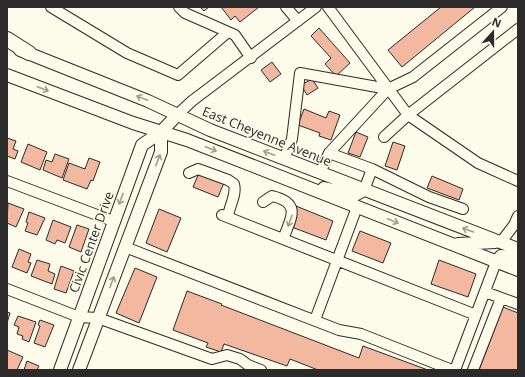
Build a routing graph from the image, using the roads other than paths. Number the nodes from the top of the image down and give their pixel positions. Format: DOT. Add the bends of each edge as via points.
graph roads {
  1 [pos="51,7"];
  2 [pos="179,7"];
  3 [pos="286,7"];
  4 [pos="316,7"];
  5 [pos="328,7"];
  6 [pos="502,7"];
  7 [pos="298,21"];
  8 [pos="518,29"];
  9 [pos="228,32"];
  10 [pos="7,39"];
  11 [pos="7,45"];
  12 [pos="29,53"];
  13 [pos="250,58"];
  14 [pos="7,75"];
  15 [pos="388,89"];
  16 [pos="178,114"];
  17 [pos="408,115"];
  18 [pos="161,132"];
  19 [pos="384,137"];
  20 [pos="329,152"];
  21 [pos="284,159"];
  22 [pos="372,169"];
  23 [pos="189,173"];
  24 [pos="320,173"];
  25 [pos="7,181"];
  26 [pos="518,182"];
  27 [pos="296,183"];
  28 [pos="364,190"];
  29 [pos="429,198"];
  30 [pos="263,202"];
  31 [pos="452,205"];
  32 [pos="357,207"];
  33 [pos="463,209"];
  34 [pos="421,212"];
  35 [pos="518,216"];
  36 [pos="113,221"];
  37 [pos="446,222"];
  38 [pos="283,239"];
  39 [pos="501,242"];
  40 [pos="451,244"];
  41 [pos="125,248"];
  42 [pos="518,249"];
  43 [pos="518,258"];
  44 [pos="337,261"];
  45 [pos="496,262"];
  46 [pos="518,270"];
  47 [pos="7,290"];
  48 [pos="485,292"];
  49 [pos="501,298"];
  50 [pos="518,304"];
  51 [pos="476,315"];
  52 [pos="79,317"];
  53 [pos="98,318"];
  54 [pos="315,320"];
  55 [pos="61,369"];
  56 [pos="79,370"];
  57 [pos="261,370"];
  58 [pos="452,370"];
  59 [pos="455,370"];
  60 [pos="473,370"];
  1 -- 9 [label="street" via="127,53 178,75"];
  2 -- 9 [label="street" via="185,13"];
  3 -- 7 [label="street"];
  4 -- 7 [label="street, Civic Center Drive"];
  5 -- 15 [label="street"];
  6 -- 15 [label="street" via="413,78"];
  7 -- 13 [label="street, Civic Center Drive"];
  8 -- 17 [label="street"];
  9 -- 13 [label="street" via="235,35"];
  10 -- 12 [label="highway"];
  11 -- 12 [label="main road, East Cheyenne Avenue"];
  16 -- 12 [label="main road, East Cheyenne Avenue, one-way"];
  13 -- 16 [label="street, Civic Center Drive"];
  14 -- 18 [label="main road, one-way"];
  15 -- 17 [label="street"];
  15 -- 20 [label="street"];
  15 -- 21 [label="street" via="300,73 292,139"];
  16 -- 18 [label="main road, Civic Center Drive"];
  21 -- 16 [label="main road, East Cheyenne Avenue, one-way" via="210,130"];
  17 -- 19 [label="street"];
  17 -- 26 [label="street" via="478,163"];
  18 -- 27 [label="main road, one-way"];
  18 -- 36 [label="main road, Civic Center Drive, one-way" via="142,145"];
  41 -- 18 [label="main road, one-way" via="161,152"];
  20 -- 22 [label="street"];
  20 -- 24 [label="street"];
  21 -- 24 [label="main road, East Cheyenne Avenue"];
  22 -- 28 [label="street"];
  22 -- 29 [label="street"];
  23 -- 38 [label="street" via="198,169 234,184 235,194 225,216"];
  24 -- 28 [label="main road, East Cheyenne Avenue"];
  25 -- 36 [label="street"];
  27 -- 28 [label="main road" via="355,195"];
  27 -- 32 [label="main road"];
  28 -- 34 [label="main road, East Cheyenne Avenue"];
  29 -- 31 [label="street"];
  29 -- 34 [label="street"];
  30 -- 38 [label="street, one-way" via="272,196 277,197 289,203 293,209"];
  31 -- 33 [label="street"];
  31 -- 37 [label="street"];
  32 -- 34 [label="main road" via="373,203"];
  32 -- 40 [label="main road, one-way"];
  32 -- 44 [label="street"];
  34 -- 37 [label="main road, East Cheyenne Avenue"];
  35 -- 39 [label="street"];
  36 -- 52 [label="main road, Civic Center Drive"];
  39 -- 37 [label="main road, East Cheyenne Avenue, one-way"];
  38 -- 44 [label="street"];
  39 -- 40 [label="main road"];
  39 -- 42 [label="main road, East Cheyenne Avenue"];
  40 -- 45 [label="main road"];
  53 -- 41 [label="main road, one-way"];
  41 -- 54 [label="street"];
  43 -- 45 [label="main road" via="501,256"];
  44 -- 51 [label="street"];
  44 -- 54 [label="street"];
  45 -- 46 [label="main road"];
  45 -- 48 [label="street"];
  47 -- 52 [label="street"];
  48 -- 49 [label="street"];
  48 -- 51 [label="street"];
  49 -- 50 [label="street"];
  49 -- 60 [label="street"];
  51 -- 59 [label="street"];
  52 -- 53 [label="street"];
  52 -- 55 [label="main road, Civic Center Drive"];
  53 -- 56 [label="main road"];
  53 -- 57 [label="street" via="212,359 227,355 235,357"];
  54 -- 58 [label="street" via="339,330 361,334"];
}
